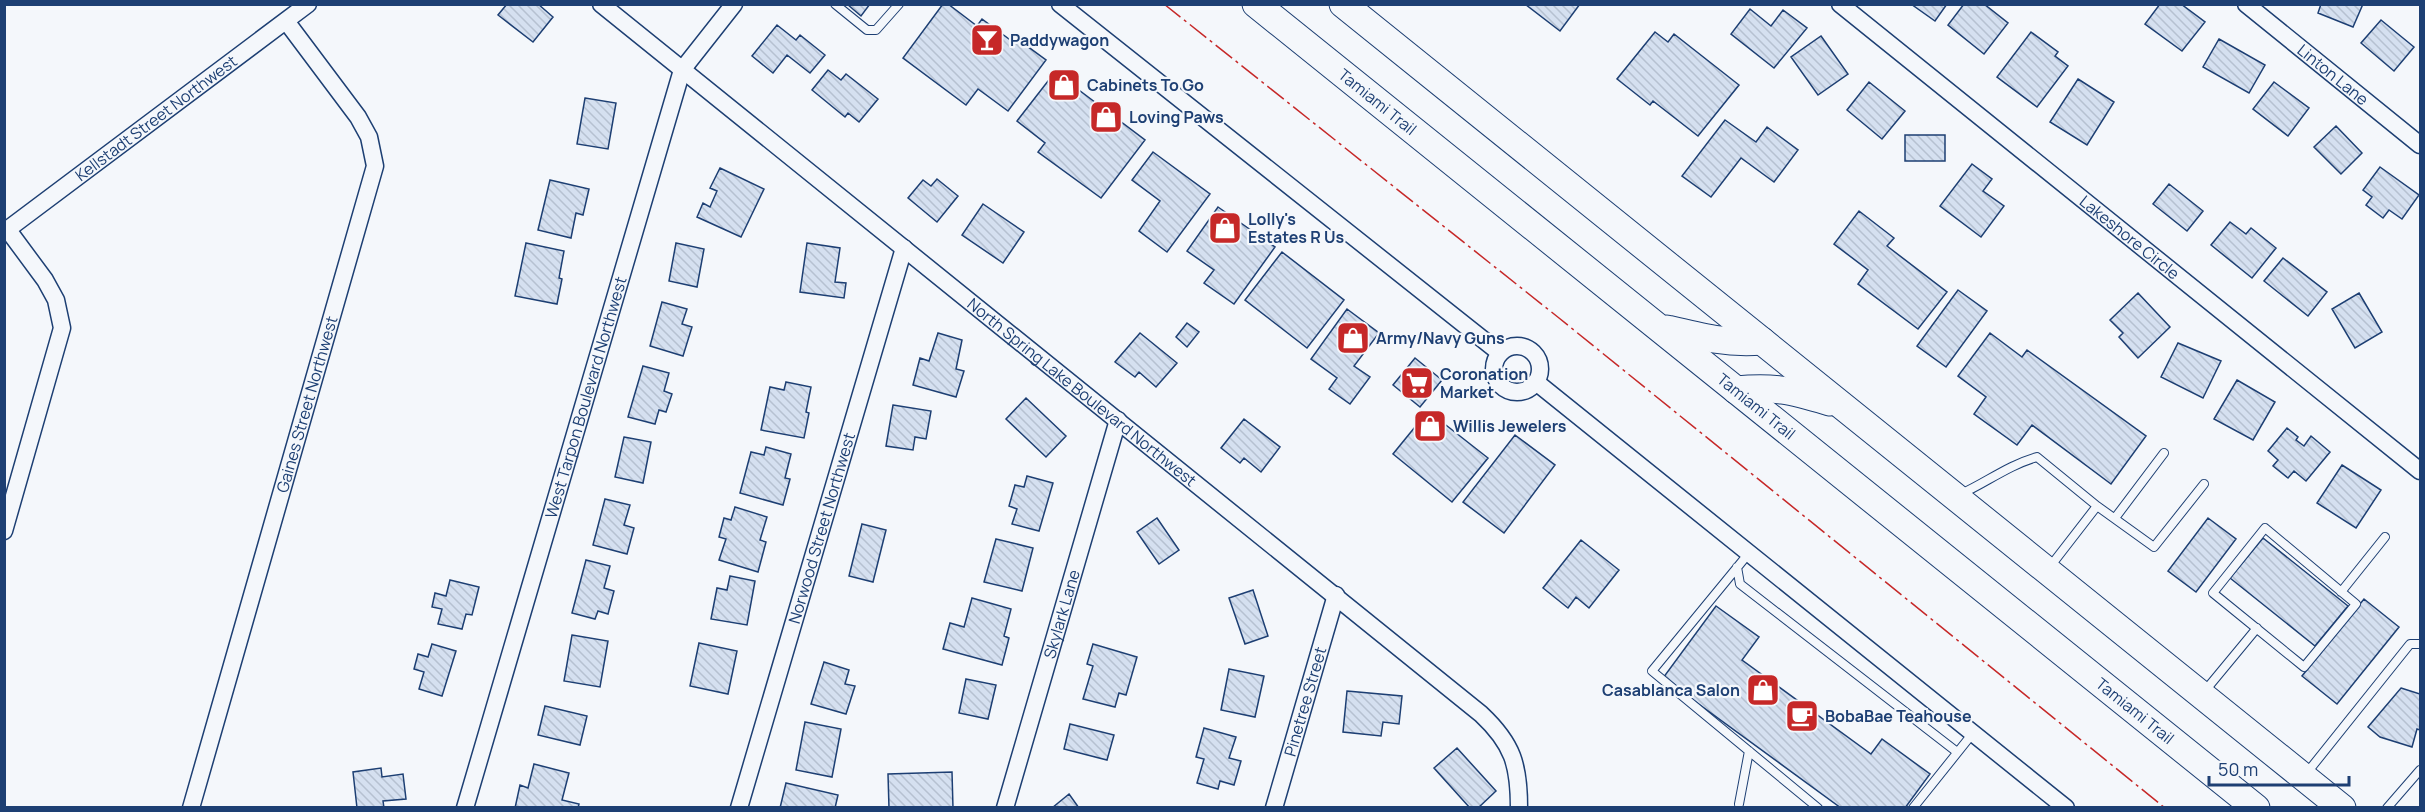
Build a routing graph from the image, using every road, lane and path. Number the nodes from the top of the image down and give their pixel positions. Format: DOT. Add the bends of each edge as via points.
graph roads {
  1 [pos="308,4"];
  2 [pos="601,4"];
  3 [pos="734,4"];
  4 [pos="835,4"];
  5 [pos="899,4"];
  6 [pos="1060,4"];
  7 [pos="1256,4"];
  8 [pos="1343,4"];
  9 [pos="1840,4"];
  10 [pos="2246,4"];
  11 [pos="286,21"];
  12 [pos="682,70"];
  13 [pos="2421,145"];
  14 [pos="6,231"];
  15 [pos="904,248"];
  16 [pos="1657,326"];
  17 [pos="1762,342"];
  18 [pos="1500,353"];
  19 [pos="1536,382"];
  20 [pos="1736,390"];
  21 [pos="1842,406"];
  22 [pos="1118,420"];
  23 [pos="2164,453"];
  24 [pos="2421,471"];
  25 [pos="2204,484"];
  26 [pos="1955,496"];
  27 [pos="2097,506"];
  28 [pos="2115,518"];
  29 [pos="4,531"];
  30 [pos="2385,537"];
  31 [pos="1749,553"];
  32 [pos="1737,567"];
  33 [pos="2047,570"];
  34 [pos="2341,592"];
  35 [pos="1336,595"];
  36 [pos="2257,628"];
  37 [pos="2421,644"];
  38 [pos="2202,695"];
  39 [pos="1973,733"];
  40 [pos="1749,751"];
  41 [pos="1957,752"];
  42 [pos="2421,770"];
  43 [pos="2303,777"];
  44 [pos="1740,806"];
  45 [pos="191,807"];
  46 [pos="465,807"];
  47 [pos="739,807"];
  48 [pos="1005,807"];
  49 [pos="1274,807"];
  50 [pos="1520,807"];
  51 [pos="1818,807"];
  52 [pos="1913,807"];
  53 [pos="2066,807"];
  54 [pos="2256,807"];
  55 [pos="2342,807"];
  56 [pos="2387,807"];
  1 -- 11 [label="street, Kellstadt Street Northwest"];
  2 -- 12 [label="street, North Spring Lake Boulevard Northwest"];
  3 -- 12 [label="street, West Tarpon Boulevard Northwest"];
  4 -- 5 [label="lane" via="867,30 876,30"];
  6 -- 18 [label="street"];
  7 -- 16 [label="main road, Tamiami Trail"];
  8 -- 17 [label="main road"];
  9 -- 24 [label="street, Lakeshore Circle"];
  10 -- 13 [label="street, Linton Lane"];
  11 -- 14 [label="street, Kellstadt Street Northwest"];
  11 -- 45 [label="street, Gaines Street Northwest" via="358,117 369,137 375,166"];
  12 -- 15 [label="street, North Spring Lake Boulevard Northwest"];
  12 -- 46 [label="street, West Tarpon Boulevard Northwest"];
  14 -- 29 [label="street" via="45,280 56,300 62,328"];
  15 -- 22 [label="street, North Spring Lake Boulevard Northwest"];
  15 -- 47 [label="street, Norwood Street Northwest"];
  16 -- 17 [label="main road" via="1737,344"];
  16 -- 20 [label="main road, Tamiami Trail"];
  17 -- 21 [label="main road"];
  18 -- 19 [label="street" via="1518,345 1532,351 1540,364"];
  18 -- 19 [label="street" via="1494,370 1505,388 1519,392"];
  19 -- 31 [label="street"];
  20 -- 21 [label="main road" via="1783,389"];
  20 -- 54 [label="main road, Tamiami Trail"];
  21 -- 26 [label="main road"];
  22 -- 35 [label="street, North Spring Lake Boulevard Northwest"];
  22 -- 48 [label="street, Skylark Lane"];
  23 -- 28 [label="lane"];
  25 -- 28 [label="lane" via="2154,547"];
  26 -- 27 [label="lane" via="1986,483 2014,464 2037,457"];
  26 -- 33 [label="main road"];
  27 -- 28 [label="lane"];
  27 -- 33 [label="lane"];
  30 -- 34 [label="lane"];
  31 -- 32 [label="lane"];
  31 -- 39 [label="street"];
  32 -- 40 [label="lane" via="1652,671"];
  32 -- 41 [label="lane" via="1740,584"];
  33 -- 38 [label="main road"];
  34 -- 36 [label="lane" via="2356,604 2304,667"];
  34 -- 36 [label="lane" via="2265,528 2213,593"];
  35 -- 49 [label="street, Pinetree Street"];
  35 -- 50 [label="street, North Spring Lake Boulevard Northwest" via="1499,731 1512,752 1519,777"];
  36 -- 38 [label="lane"];
  37 -- 43 [label="lane" via="2410,644"];
  38 -- 43 [label="main road"];
  39 -- 41 [label="lane"];
  39 -- 53 [label="street"];
  40 -- 44 [label="lane"];
  40 -- 51 [label="lane"];
  41 -- 52 [label="lane"];
  42 -- 56 [label="lane"];
  43 -- 55 [label="main road"];
}
